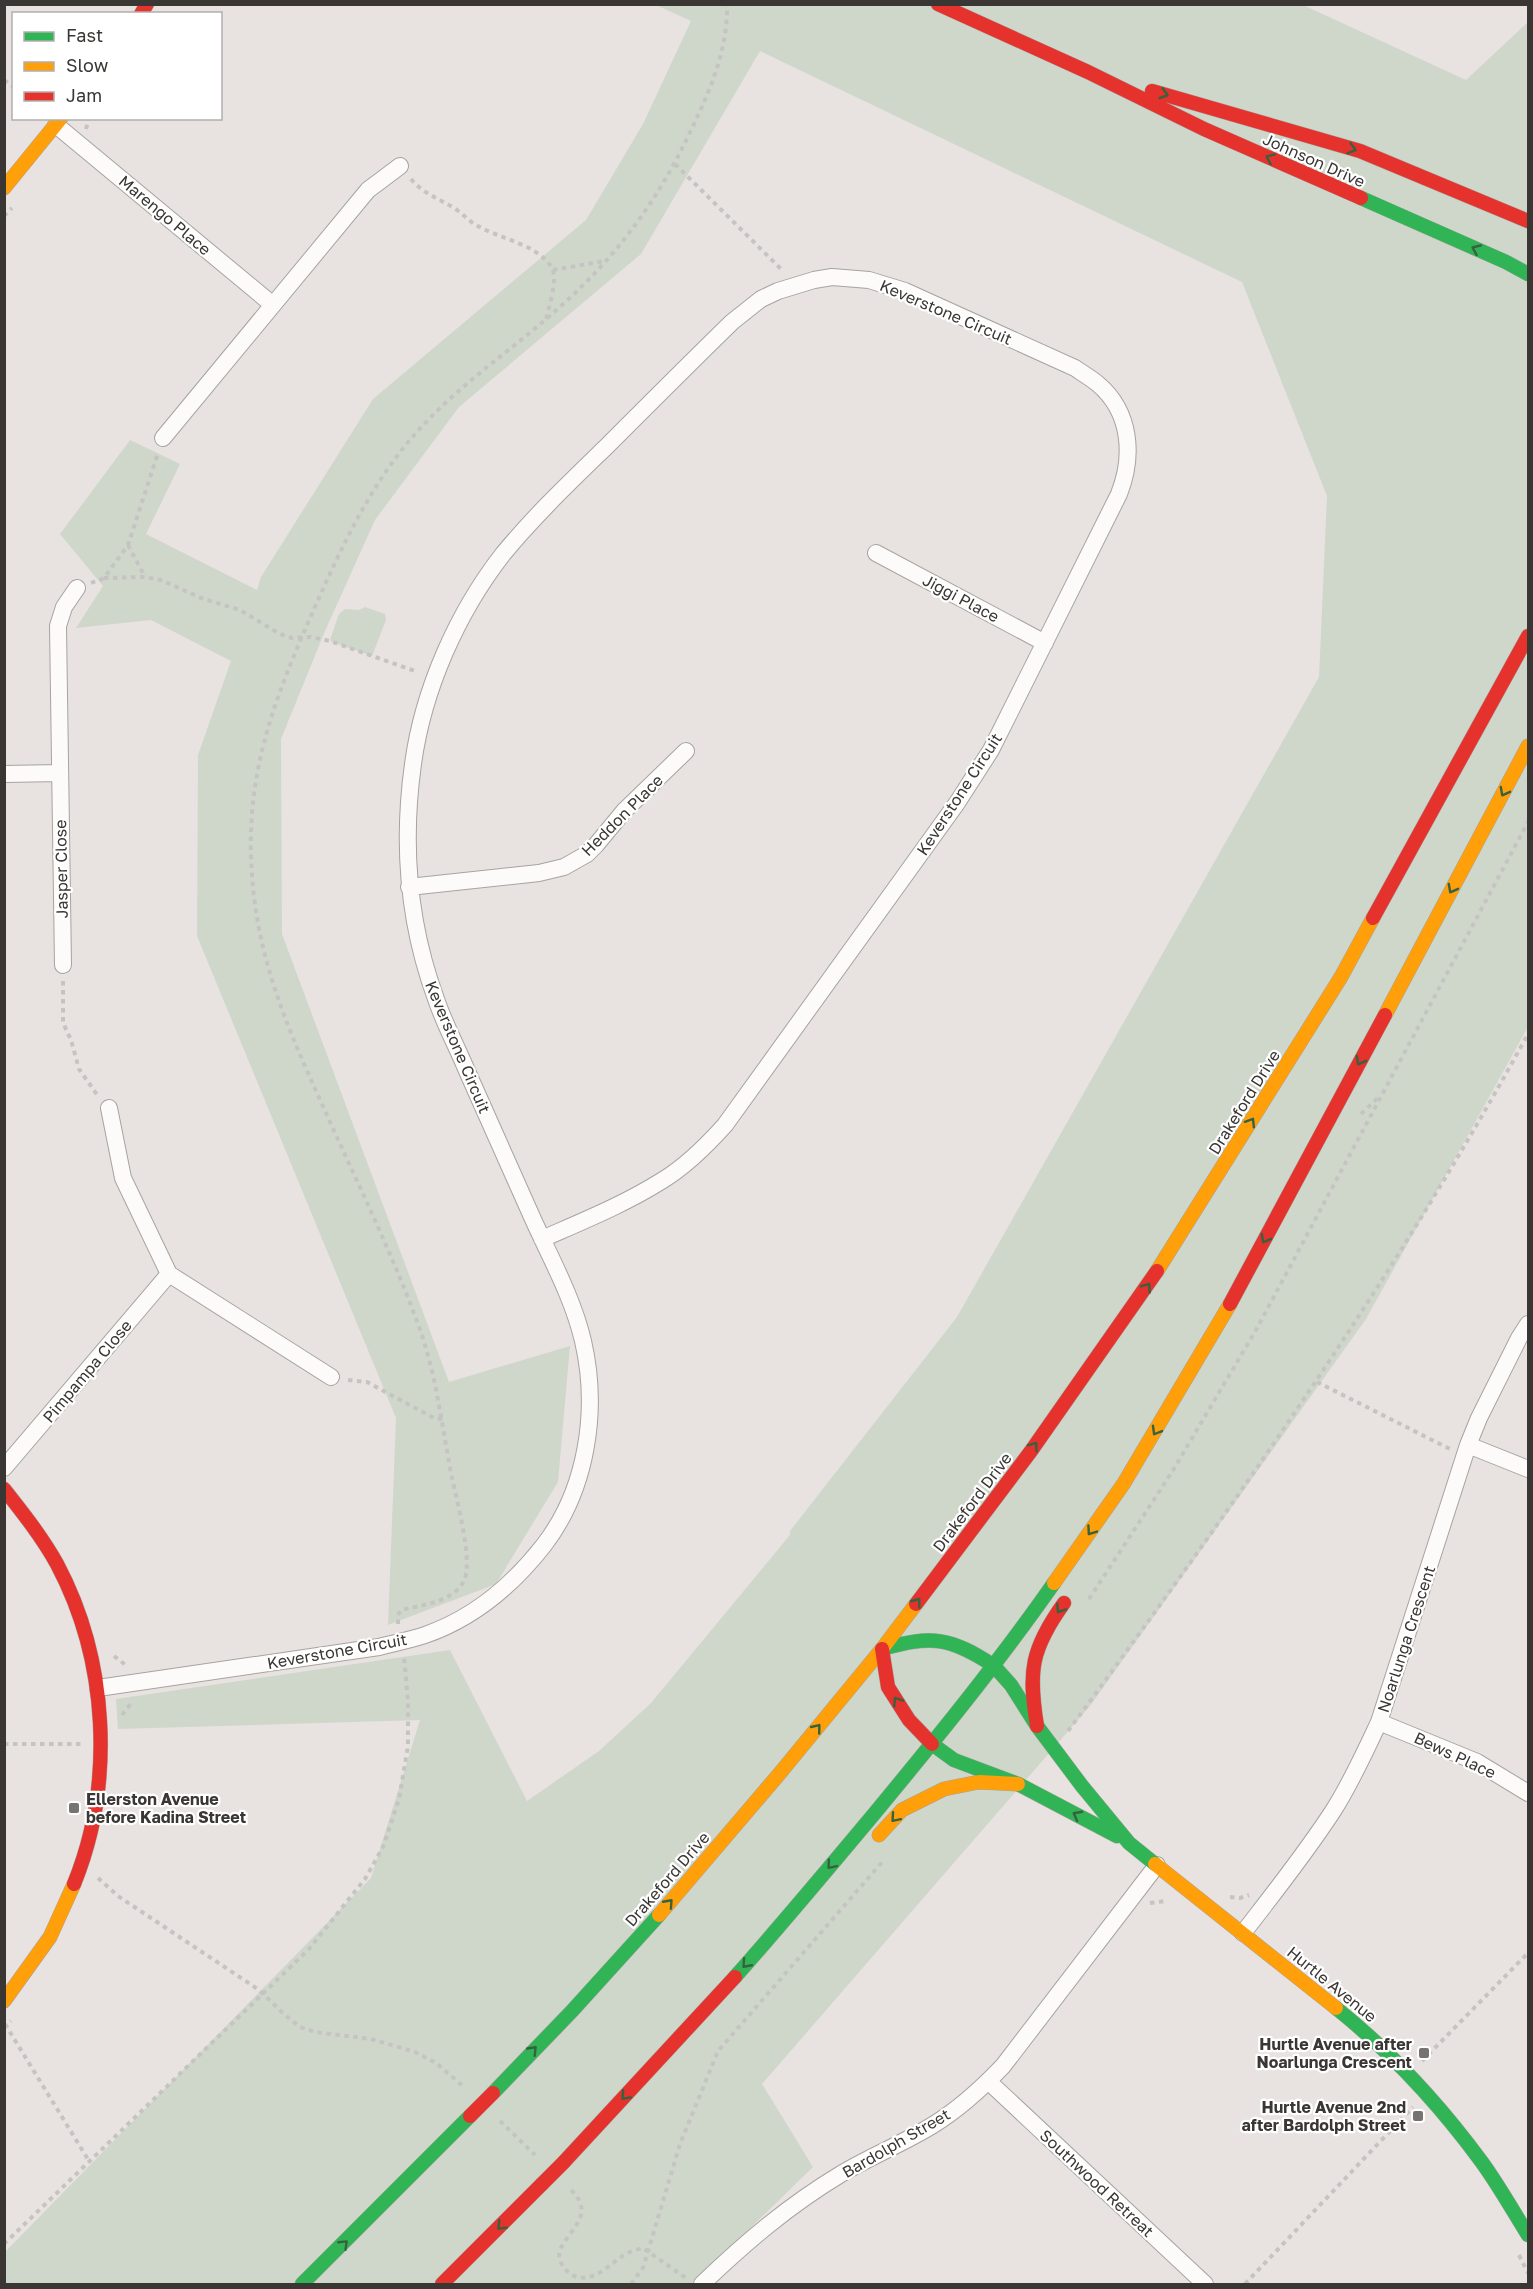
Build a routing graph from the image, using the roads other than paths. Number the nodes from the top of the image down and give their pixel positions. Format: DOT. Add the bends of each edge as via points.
graph roads {
  1 [pos="938,4"];
  2 [pos="1088,72"];
  3 [pos="59,122"];
  4 [pos="400,166"];
  5 [pos="4,188"];
  6 [pos="1528,221"];
  7 [pos="1528,274"];
  8 [pos="273,305"];
  9 [pos="162,438"];
  10 [pos="876,553"];
  11 [pos="77,588"];
  12 [pos="1528,636"];
  13 [pos="1045,643"];
  14 [pos="1528,746"];
  15 [pos="686,751"];
  16 [pos="60,773"];
  17 [pos="4,774"];
  18 [pos="410,887"];
  19 [pos="63,965"];
  20 [pos="109,1108"];
  21 [pos="542,1239"];
  22 [pos="169,1274"];
  23 [pos="1528,1324"];
  24 [pos="331,1377"];
  25 [pos="1467,1451"];
  26 [pos="4,1468"];
  27 [pos="1528,1469"];
  28 [pos="1124,1483"];
  29 [pos="4,1489"];
  30 [pos="1109,1528"];
  31 [pos="1071,1592"];
  32 [pos="882,1648"];
  33 [pos="994,1666"];
  34 [pos="98,1688"];
  35 [pos="1379,1722"];
  36 [pos="1037,1726"];
  37 [pos="932,1744"];
  38 [pos="1018,1784"];
  39 [pos="1528,1793"];
  40 [pos="873,1843"];
  41 [pos="1129,1843"];
  42 [pos="1157,1865"];
  43 [pos="822,1900"];
  44 [pos="785,1921"];
  45 [pos="1243,1933"];
  46 [pos="4,2001"];
  47 [pos="988,2082"];
  48 [pos="1528,2235"];
  49 [pos="302,2284"];
  50 [pos="442,2284"];
  51 [pos="702,2284"];
  52 [pos="1205,2284"];
  1 -- 2 [label="main road, Johnson Drive"];
  2 -- 6 [label="main road, Johnson Drive, one-way" via="1360,151"];
  7 -- 2 [label="main road, Johnson Drive, one-way" via="1204,129"];
  3 -- 5 [label="main road"];
  3 -- 8 [label="street, Marengo Place"];
  4 -- 8 [label="street" via="368,190"];
  8 -- 9 [label="street"];
  10 -- 13 [label="street, Jiggi Place"];
  11 -- 16 [label="street, Jasper Close" via="64,606 58,626"];
  32 -- 12 [label="main road, Drakeford Drive, one-way" via="1031,1451 1172,1250 1341,977"];
  13 -- 18 [label="street, Keverstone Circuit" via="1126,477 1129,448 1117,406 1099,384 1075,368 905,291 869,280 832,277 791,286 761,299 732,322 544,508 502,556 467,609 429,697 414,760 407,823"];
  13 -- 21 [label="street, Keverstone Circuit" via="991,750 957,804 725,1125 664,1179 617,1206"];
  14 -- 28 [label="main road, one-way" via="1227,1310"];
  15 -- 18 [label="street, Heddon Place" via="624,810 587,854 564,867"];
  16 -- 17 [label="street"];
  16 -- 19 [label="street, Jasper Close"];
  18 -- 21 [label="street, Keverstone Circuit" via="419,945 436,1000"];
  20 -- 22 [label="street" via="123,1178"];
  21 -- 34 [label="street, Keverstone Circuit" via="583,1339 591,1401 581,1470 564,1514 523,1572 467,1616 425,1635 402,1651 379,1647"];
  22 -- 24 [label="street"];
  22 -- 26 [label="street, Pimpampa Close"];
  23 -- 25 [label="street, Noarlunga Crescent" via="1484,1408"];
  25 -- 27 [label="street"];
  25 -- 35 [label="street, Noarlunga Crescent"];
  28 -- 30 [label="main road"];
  28 -- 33 [label="main road, one-way"];
  29 -- 34 [label="main road" via="33,1524 63,1575 84,1630"];
  31 -- 36 [label="main road, one-way" via="1040,1640 1033,1664 1031,1693"];
  32 -- 33 [label="main road, Hurtle Avenue" via="919,1640 944,1640 960,1644"];
  37 -- 32 [label="main road, Hurtle Avenue, one-way" via="909,1720 888,1687"];
  49 -- 32 [label="main road, Drakeford Drive, one-way, bridge" via="572,2011 678,1894"];
  33 -- 36 [label="main road, Hurtle Avenue"];
  33 -- 37 [label="main road"];
  34 -- 46 [label="main road" via="101,1744 96,1812 86,1853 62,1916 27,1973"];
  35 -- 39 [label="street, Bews Place" via="1477,1762"];
  35 -- 45 [label="street, Noarlunga Crescent" via="1334,1810"];
  36 -- 41 [label="main road, Hurtle Avenue"];
  37 -- 38 [label="main road, Hurtle Avenue" via="954,1760"];
  37 -- 44 [label="main road, one-way"];
  38 -- 40 [label="main road, one-way" via="979,1782 944,1789 902,1809"];
  41 -- 38 [label="main road, Hurtle Avenue, one-way"];
  41 -- 42 [label="main road, Hurtle Avenue"];
  42 -- 45 [label="main road, Hurtle Avenue"];
  42 -- 47 [label="street, Bardolph Street"];
  43 -- 44 [label="main road"];
  44 -- 50 [label="main road, one-way, bridge" via="563,2163"];
  45 -- 48 [label="main road, Hurtle Avenue" via="1367,2033 1418,2084 1482,2162"];
  47 -- 51 [label="street, Bardolph Street" via="932,2126 842,2173 788,2208"];
  47 -- 52 [label="street, Southwood Retreat"];
}
